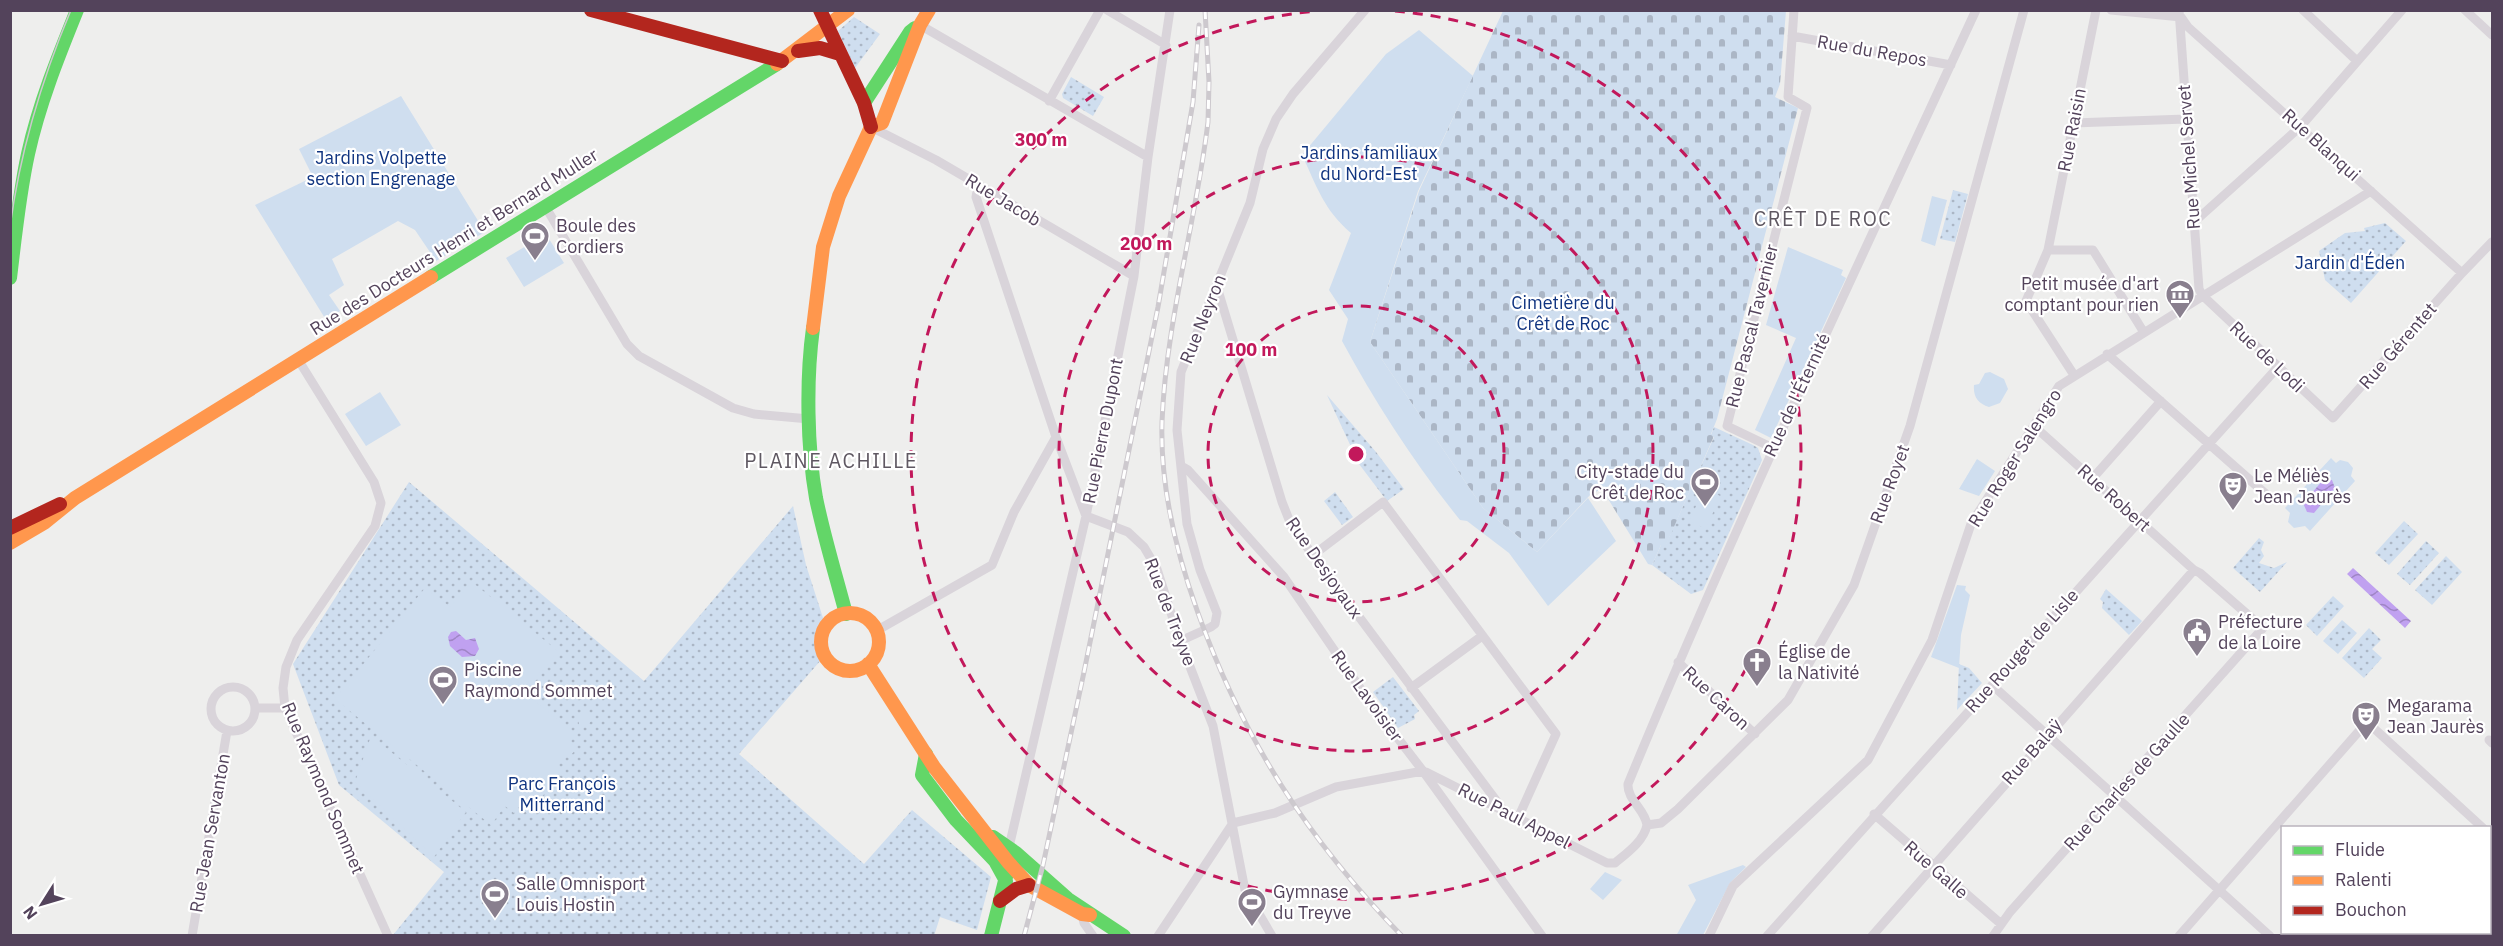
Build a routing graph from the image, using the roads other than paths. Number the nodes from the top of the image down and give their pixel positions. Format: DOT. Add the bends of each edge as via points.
graph roads {
  1 [pos="76,10"];
  2 [pos="820,10"];
  3 [pos="848,10"];
  4 [pos="929,10"];
  5 [pos="1100,10"];
  6 [pos="1107,10"];
  7 [pos="1170,10"];
  8 [pos="1365,10"];
  9 [pos="1794,10"];
  10 [pos="1976,10"];
  11 [pos="2024,10"];
  12 [pos="2096,10"];
  13 [pos="2111,10"];
  14 [pos="2303,10"];
  15 [pos="2402,10"];
  16 [pos="2465,10"];
  17 [pos="596,11"];
  18 [pos="2183,13"];
  19 [pos="1970,15"];
  20 [pos="920,25"];
  21 [pos="827,27"];
  22 [pos="2493,35"];
  23 [pos="1792,36"];
  24 [pos="1166,45"];
  25 [pos="840,54"];
  26 [pos="788,57"];
  27 [pos="2357,61"];
  28 [pos="1951,65"];
  29 [pos="1049,101"];
  30 [pos="864,103"];
  31 [pos="2186,119"];
  32 [pos="2073,123"];
  33 [pos="2301,126"];
  34 [pos="871,127"];
  35 [pos="1148,158"];
  36 [pos="978,186"];
  37 [pos="2371,191"];
  38 [pos="15,203"];
  39 [pos="545,206"];
  40 [pos="2193,223"];
  41 [pos="2493,242"];
  42 [pos="2048,250"];
  43 [pos="2462,273"];
  44 [pos="1134,276"];
  45 [pos="10,278"];
  46 [pos="1216,287"];
  47 [pos="2202,295"];
  48 [pos="2143,331"];
  49 [pos="2107,354"];
  50 [pos="299,361"];
  51 [pos="2278,367"];
  52 [pos="2074,375"];
  53 [pos="2161,401"];
  54 [pos="2333,418"];
  55 [pos="808,419"];
  56 [pos="2034,426"];
  57 [pos="1056,437"];
  58 [pos="2210,444"];
  59 [pos="1773,448"];
  60 [pos="1181,466"];
  61 [pos="2092,479"];
  62 [pos="2267,495"];
  63 [pos="75,498"];
  64 [pos="1086,516"];
  65 [pos="2139,521"];
  66 [pos="10,528"];
  67 [pos="10,543"];
  68 [pos="1312,556"];
  69 [pos="2194,570"];
  70 [pos="846,614"];
  71 [pos="2263,628"];
  72 [pos="876,631"];
  73 [pos="1482,636"];
  74 [pos="1180,641"];
  75 [pos="1678,662"];
  76 [pos="868,664"];
  77 [pos="1992,685"];
  78 [pos="1411,688"];
  79 [pos="255,708"];
  80 [pos="285,708"];
  81 [pos="227,731"];
  82 [pos="1755,734"];
  83 [pos="2047,735"];
  84 [pos="926,754"];
  85 [pos="1423,771"];
  86 [pos="2114,795"];
  87 [pos="1504,811"];
  88 [pos="1874,814"];
  89 [pos="1518,818"];
  90 [pos="1233,823"];
  91 [pos="1647,825"];
  92 [pos="2481,826"];
  93 [pos="986,833"];
  94 [pos="1009,847"];
  95 [pos="1604,862"];
  96 [pos="1012,867"];
  97 [pos="1933,867"];
  98 [pos="1006,881"];
  99 [pos="1029,885"];
  100 [pos="1052,886"];
  101 [pos="2220,890"];
  102 [pos="1000,901"];
  103 [pos="1086,914"];
  104 [pos="2000,923"];
  105 [pos="192,936"];
  106 [pos="388,936"];
  107 [pos="991,936"];
  108 [pos="1093,936"];
  109 [pos="1124,936"];
  110 [pos="1158,936"];
  111 [pos="1272,936"];
  112 [pos="1542,936"];
  113 [pos="1709,936"];
  114 [pos="1767,936"];
  115 [pos="1872,936"];
  116 [pos="1993,936"];
  117 [pos="2179,936"];
  118 [pos="2270,936"];
  1 -- 38 [label="main road" via="39,112"];
  2 -- 21 [label="main road"];
  3 -- 21 [label="main road, Rue des Docteurs Henri et Bernard Muller"];
  4 -- 20 [label="main road"];
  5 -- 29 [label="street"];
  6 -- 24 [label="street"];
  7 -- 24 [label="street, Rue Pierre Dupont"];
  8 -- 46 [label="street, Rue Neyron" via="1276,119 1263,149 1250,203"];
  9 -- 23 [label="street, Rue Pascal Tavernier"];
  10 -- 19 [label="street, Rue de l'Éternité"];
  11 -- 82 [label="street, Rue Royet" via="1910,426 1854,585 1788,700"];
  12 -- 32 [label="street, Rue Raisin"];
  13 -- 18 [label="street"];
  14 -- 27 [label="street"];
  15 -- 27 [label="street"];
  16 -- 22 [label="street"];
  17 -- 26 [label="main road"];
  18 -- 31 [label="street, Rue Michel Servet"];
  18 -- 33 [label="street, Rue Blanqui" via="2188,27"];
  19 -- 28 [label="street, Rue de l'Éternité"];
  20 -- 29 [label="street"];
  20 -- 30 [label="main road" via="910,32"];
  20 -- 34 [label="main road" via="882,123"];
  21 -- 25 [label="main road"];
  21 -- 26 [label="main road, Rue des Docteurs Henri et Bernard Muller"];
  23 -- 28 [label="street, Rue du Repos"];
  23 -- 59 [label="street, Rue Pascal Tavernier" via="1788,96 1807,108 1727,426"];
  24 -- 35 [label="street, Rue Pierre Dupont"];
  25 -- 26 [label="main road" via="820,48"];
  25 -- 30 [label="main road"];
  26 -- 39 [label="main road, Rue des Docteurs Henri et Bernard Muller"];
  27 -- 33 [label="street"];
  28 -- 59 [label="street, Rue de l'Éternité"];
  29 -- 35 [label="street"];
  30 -- 34 [label="main road"];
  31 -- 32 [label="street"];
  31 -- 40 [label="street, Rue Michel Servet"];
  32 -- 42 [label="street, Rue Raisin"];
  33 -- 37 [label="street, Rue Blanqui"];
  33 -- 40 [label="street"];
  34 -- 36 [label="street, Rue Jacob"];
  34 -- 55 [label="main road" via="839,196 824,247 809,356"];
  35 -- 44 [label="street, Rue Pierre Dupont"];
  36 -- 44 [label="street, Rue Jacob"];
  36 -- 57 [label="street" via="976,197"];
  37 -- 43 [label="street, Rue Blanqui"];
  37 -- 47 [label="street, Rue Roger Salengro"];
  38 -- 45 [label="main road"];
  39 -- 50 [label="main road, Rue des Docteurs Henri et Bernard Muller"];
  39 -- 55 [label="street" via="627,344 639,356 733,408"];
  40 -- 47 [label="street, Rue Michel Servet"];
  41 -- 43 [label="street, Rue Gérentet"];
  42 -- 48 [label="street" via="2093,250"];
  42 -- 52 [label="street, Rue Raisin" via="2026,301"];
  43 -- 54 [label="street, Rue Gérentet"];
  44 -- 64 [label="street, Rue Pierre Dupont"];
  46 -- 60 [label="street, Rue Neyron" via="1179,384"];
  46 -- 68 [label="street, Rue Desjoyaux" via="1284,510"];
  47 -- 48 [label="street, Rue Roger Salengro"];
  47 -- 51 [label="street, Rue de Lodi"];
  48 -- 49 [label="street, Rue Roger Salengro"];
  49 -- 52 [label="street, Rue Roger Salengro"];
  49 -- 53 [label="street"];
  50 -- 63 [label="main road, Rue des Docteurs Henri et Bernard Muller"];
  50 -- 80 [label="street, Rue Raymond Sommet" via="374,482 381,503 375,526 297,640 286,667"];
  51 -- 54 [label="street, Rue de Lodi"];
  51 -- 58 [label="street, Rue Rouget de Lisle"];
  52 -- 56 [label="street, Rue Roger Salengro" via="2059,386"];
  53 -- 58 [label="street"];
  53 -- 61 [label="street"];
  55 -- 70 [label="main road" via="816,497"];
  56 -- 61 [label="street, Rue Robert"];
  56 -- 113 [label="street, Rue Roger Salengro" via="1971,524 1932,640 1868,760 1733,886"];
  57 -- 64 [label="street"];
  57 -- 72 [label="street" via="1014,512 992,565"];
  58 -- 62 [label="street"];
  58 -- 65 [label="street, Rue Rouget de Lisle"];
  59 -- 75 [label="street, Rue de l'Éternité"];
  60 -- 74 [label="street, Rue Neyron" via="1187,524 1217,613 1215,624"];
  60 -- 85 [label="street, Rue Lavoisier" via="1284,577 1367,698"];
  61 -- 65 [label="street, Rue Robert"];
  63 -- 66 [label="main road, Rue des Docteurs Henri et Bernard Muller"];
  63 -- 67 [label="main road, Rue des Docteurs Henri et Bernard Muller"];
  64 -- 74 [label="street, Rue de Treyve" via="1128,532 1144,547 1157,569"];
  64 -- 94 [label="street, Rue Pierre Dupont"];
  65 -- 69 [label="street, Rue Robert"];
  65 -- 77 [label="street, Rue Rouget de Lisle"];
  68 -- 73 [label="street" via="1383,502"];
  68 -- 78 [label="street, Rue Desjoyaux"];
  69 -- 71 [label="street, Rue Robert"];
  69 -- 83 [label="street, Rue Balaÿ"];
  70 -- 72 [label="main road" via="864,617"];
  70 -- 76 [label="main road" via="829,622 824,630 821,639 825,657 848,671"];
  71 -- 86 [label="street, Rue Charles de Gaulle"];
  72 -- 76 [label="main road" via="878,649"];
  73 -- 78 [label="street"];
  73 -- 89 [label="street" via="1556,734"];
  74 -- 90 [label="street, Rue de Treyve" via="1213,726"];
  75 -- 82 [label="street, Rue Caron"];
  75 -- 91 [label="street, Rue de l'Éternité" via="1628,784 1629,795"];
  76 -- 84 [label="main road"];
  77 -- 83 [label="street"];
  77 -- 88 [label="street, Rue Rouget de Lisle"];
  78 -- 87 [label="street, Rue Desjoyaux"];
  79 -- 80 [label="street"];
  79 -- 81 [label="street, Rue Jean Servanton" via="247,727"];
  79 -- 81 [label="street, Rue Jean Servanton" via="250,694 244,690 222,689 210,708 215,723"];
  80 -- 106 [label="street, Rue Raymond Sommet"];
  81 -- 105 [label="street, Rue Jean Servanton"];
  82 -- 91 [label="street, Rue Royet" via="1673,813 1661,823"];
  83 -- 86 [label="street"];
  83 -- 97 [label="street, Rue Balaÿ"];
  84 -- 93 [label="main road"];
  84 -- 98 [label="main road" via="922,776 994,861"];
  85 -- 87 [label="street, Rue Paul Appel"];
  85 -- 90 [label="street" via="1336,787 1275,813"];
  85 -- 112 [label="street, Rue Lavoisier"];
  86 -- 101 [label="street"];
  86 -- 104 [label="street, Rue Charles de Gaulle"];
  87 -- 89 [label="street, Rue Paul Appel"];
  88 -- 97 [label="street, Rue Galle"];
  88 -- 114 [label="street, Rue Rouget de Lisle"];
  89 -- 95 [label="street, Rue Paul Appel"];
  90 -- 110 [label="street"];
  90 -- 111 [label="street, Rue de Treyve" via="1245,890"];
  91 -- 95 [label="street, Rue Royet" via="1641,838 1616,862"];
  92 -- 101 [label="street" via="2367,722"];
  93 -- 94 [label="main road"];
  93 -- 96 [label="main road"];
  94 -- 96 [label="main road"];
  94 -- 100 [label="main road"];
  96 -- 98 [label="main road"];
  96 -- 99 [label="main road"];
  96 -- 100 [label="main road"];
  97 -- 104 [label="street, Rue Galle"];
  97 -- 115 [label="street, Rue Balaÿ"];
  98 -- 102 [label="main road"];
  99 -- 102 [label="main road"];
  99 -- 103 [label="main road"];
  100 -- 103 [label="main road"];
  101 -- 117 [label="street"];
  101 -- 118 [label="street"];
  102 -- 107 [label="main road"];
  103 -- 108 [label="street" via="1084,923"];
  103 -- 109 [label="main road"];
  104 -- 116 [label="street, Rue Charles de Gaulle"];
}
